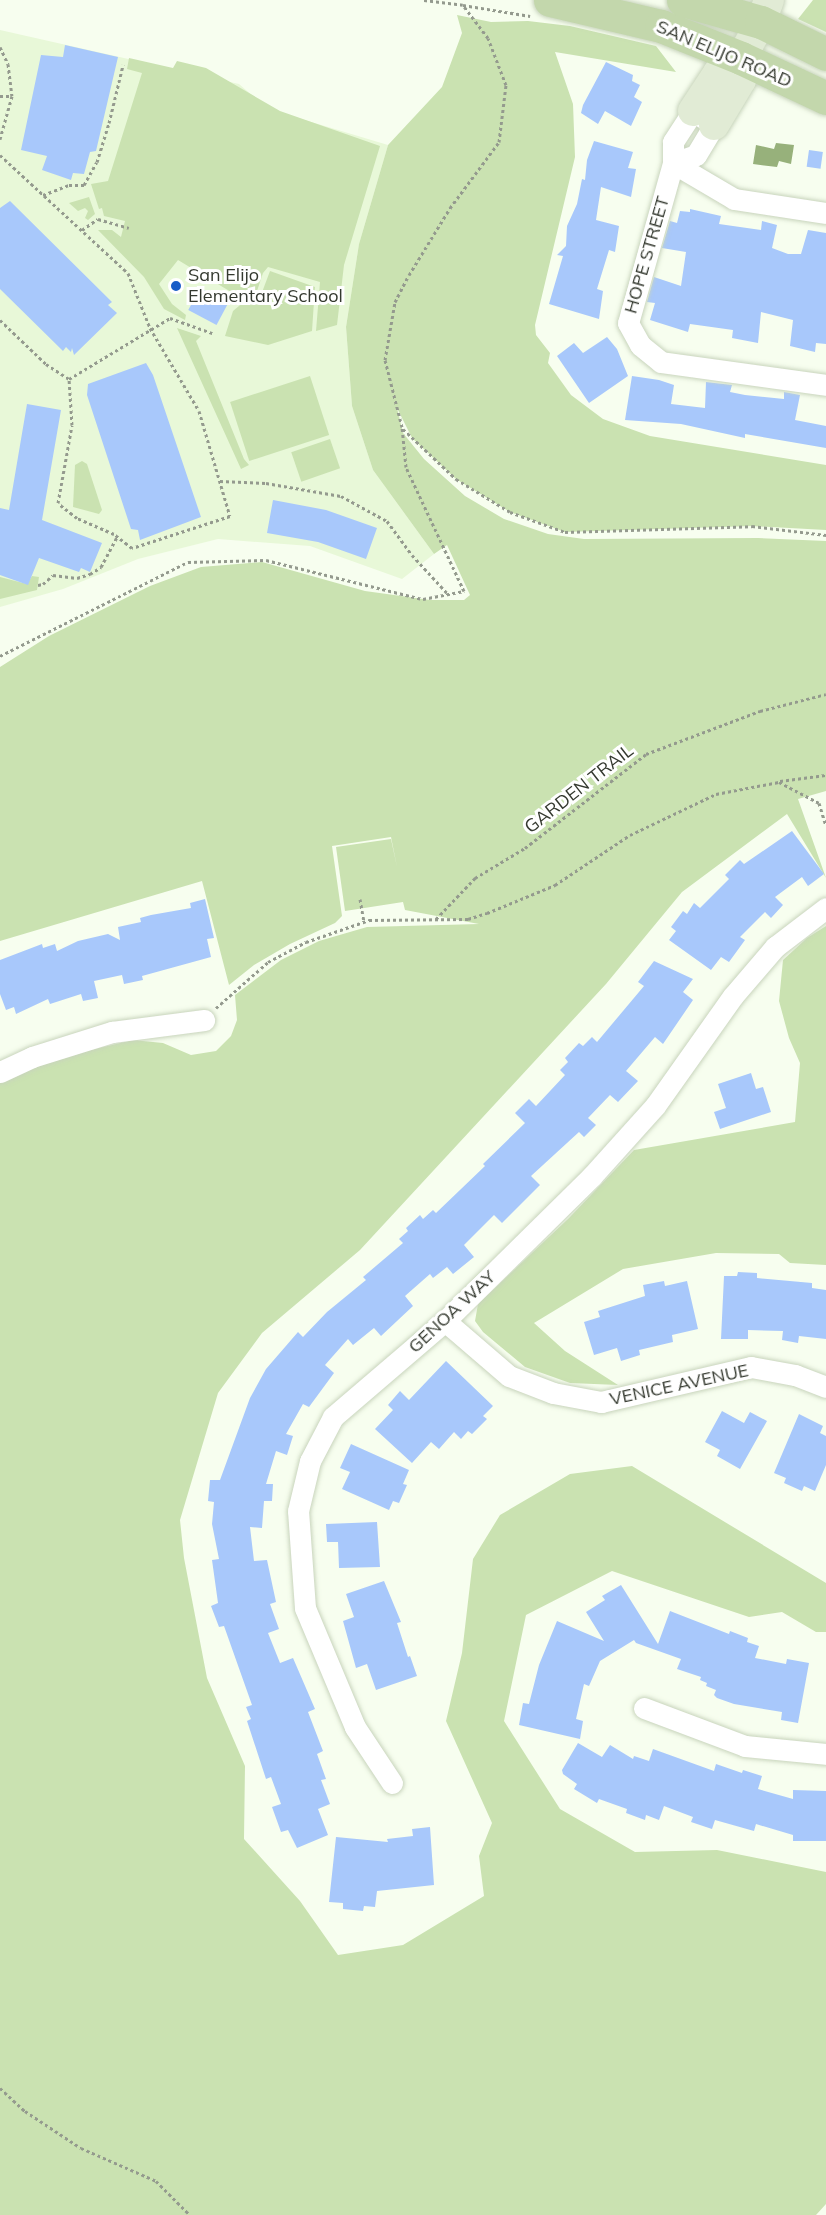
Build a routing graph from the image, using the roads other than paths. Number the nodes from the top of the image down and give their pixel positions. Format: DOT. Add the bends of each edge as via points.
graph roads {
  1 [pos="683,0"];
  2 [pos="543,9"];
  3 [pos="765,11"];
  4 [pos="826,54"];
  5 [pos="741,58"];
  6 [pos="826,98"];
  7 [pos="703,118"];
  8 [pos="673,163"];
  9 [pos="826,213"];
  10 [pos="826,385"];
  11 [pos="826,908"];
  12 [pos="204,1020"];
  13 [pos="0,1072"];
  14 [pos="445,1321"];
  15 [pos="826,1386"];
  16 [pos="644,1708"];
  17 [pos="826,1754"];
  18 [pos="392,1783"];
  1 -- 3 [label="main road, SAN ELIJO ROAD"];
  2 -- 5 [label="main road, SAN ELIJO ROAD" via="661,26"];
  3 -- 4 [label="main road, SAN ELIJO ROAD"];
  3 -- 5 [label="street"];
  5 -- 6 [label="main road, SAN ELIJO ROAD"];
  5 -- 7 [label="street, HOPE STREET" via="718,73"];
  7 -- 8 [label="street, HOPE STREET" via="673,141"];
  8 -- 9 [label="street" via="734,199"];
  8 -- 10 [label="street, HOPE STREET" via="628,323 640,345 661,362"];
  11 -- 14 [label="street, GENOA WAY" via="775,946 733,996 655,1106 592,1176"];
  12 -- 13 [label="street" via="112,1032 32,1057"];
  14 -- 15 [label="street, VENICE AVENUE" via="509,1376 553,1393 601,1402 752,1367"];
  14 -- 18 [label="street, GENOA WAY" via="333,1416 310,1461 298,1511 305,1608 355,1727"];
  16 -- 17 [label="street" via="745,1746"];
}
